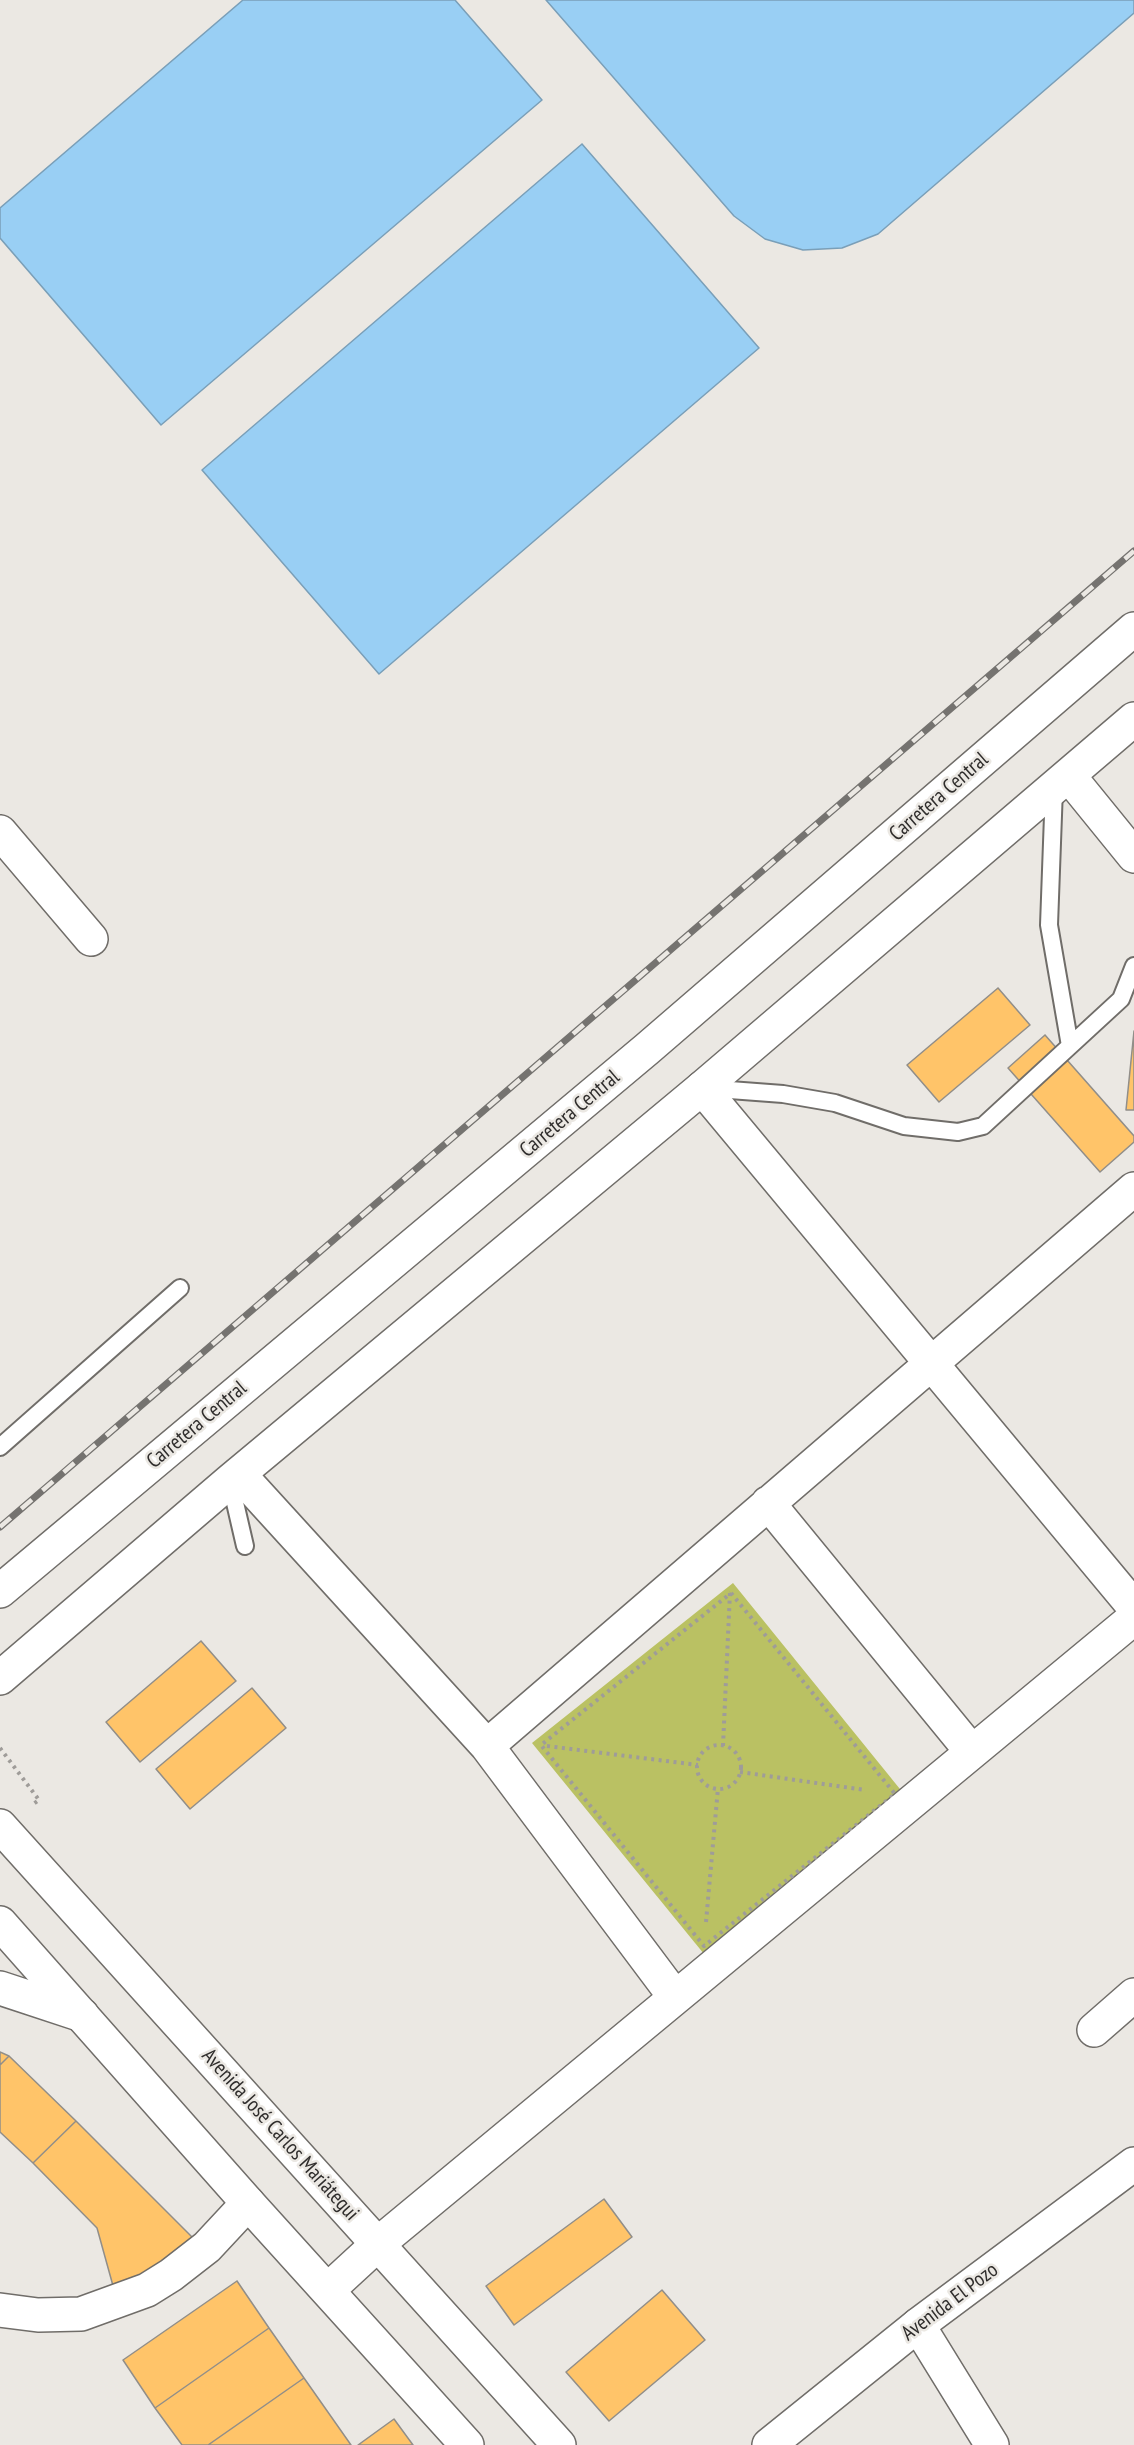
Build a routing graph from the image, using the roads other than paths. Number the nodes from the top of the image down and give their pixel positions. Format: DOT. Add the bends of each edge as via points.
graph roads {
  1 [pos="1134,629"];
  2 [pos="1134,719"];
  3 [pos="1062,782"];
  4 [pos="0,832"];
  5 [pos="1134,856"];
  6 [pos="91,939"];
  7 [pos="1134,966"];
  8 [pos="1070,1046"];
  9 [pos="702,1088"];
  10 [pos="1134,1189"];
  11 [pos="180,1288"];
  12 [pos="931,1364"];
  13 [pos="0,1447"];
  14 [pos="234,1477"];
  15 [pos="768,1503"];
  16 [pos="245,1546"];
  17 [pos="0,1591"];
  18 [pos="1134,1607"];
  19 [pos="1134,1618"];
  20 [pos="0,1678"];
  21 [pos="490,1743"];
  22 [pos="972,1752"];
  23 [pos="0,1826"];
  24 [pos="0,1923"];
  25 [pos="0,1988"];
  26 [pos="680,1993"];
  27 [pos="1134,1995"];
  28 [pos="82,2015"];
  29 [pos="1094,2030"];
  30 [pos="1134,2164"];
  31 [pos="248,2204"];
  32 [pos="379,2243"];
  33 [pos="328,2290"];
  34 [pos="0,2310"];
  35 [pos="918,2325"];
  36 [pos="467,2445"];
  37 [pos="559,2445"];
  38 [pos="769,2445"];
  39 [pos="992,2445"];
  1 -- 17 [label="main road, Carretera Central" via="647,1049"];
  2 -- 3 [label="main road"];
  3 -- 5 [label="main road"];
  3 -- 8 [label="lane" via="1049,926"];
  3 -- 9 [label="main road"];
  4 -- 6 [label="main road"];
  7 -- 8 [label="lane" via="1121,999"];
  8 -- 9 [label="lane" via="983,1126 958,1132 904,1126 835,1103 783,1094"];
  9 -- 12 [label="main road"];
  9 -- 14 [label="main road"];
  10 -- 12 [label="main road"];
  11 -- 13 [label="lane"];
  12 -- 15 [label="main road"];
  12 -- 18 [label="main road"];
  14 -- 16 [label="lane"];
  14 -- 20 [label="main road"];
  14 -- 21 [label="main road"];
  15 -- 21 [label="main road"];
  15 -- 22 [label="main road"];
  19 -- 22 [label="main road"];
  21 -- 26 [label="main road"];
  22 -- 26 [label="main road" via="894,1798"];
  23 -- 32 [label="main road, Avenida José Carlos Mariátegui"];
  24 -- 28 [label="main road"];
  25 -- 28 [label="main road"];
  26 -- 32 [label="main road"];
  27 -- 29 [label="main road"];
  28 -- 31 [label="main road"];
  30 -- 35 [label="main road, Avenida El Pozo"];
  31 -- 33 [label="main road"];
  31 -- 34 [label="main road" via="207,2247 147,2290 81,2314 38,2315"];
  32 -- 33 [label="main road"];
  32 -- 37 [label="main road, Avenida José Carlos Mariátegui"];
  33 -- 36 [label="main road"];
  35 -- 38 [label="main road, Avenida El Pozo"];
  35 -- 39 [label="main road"];
}
